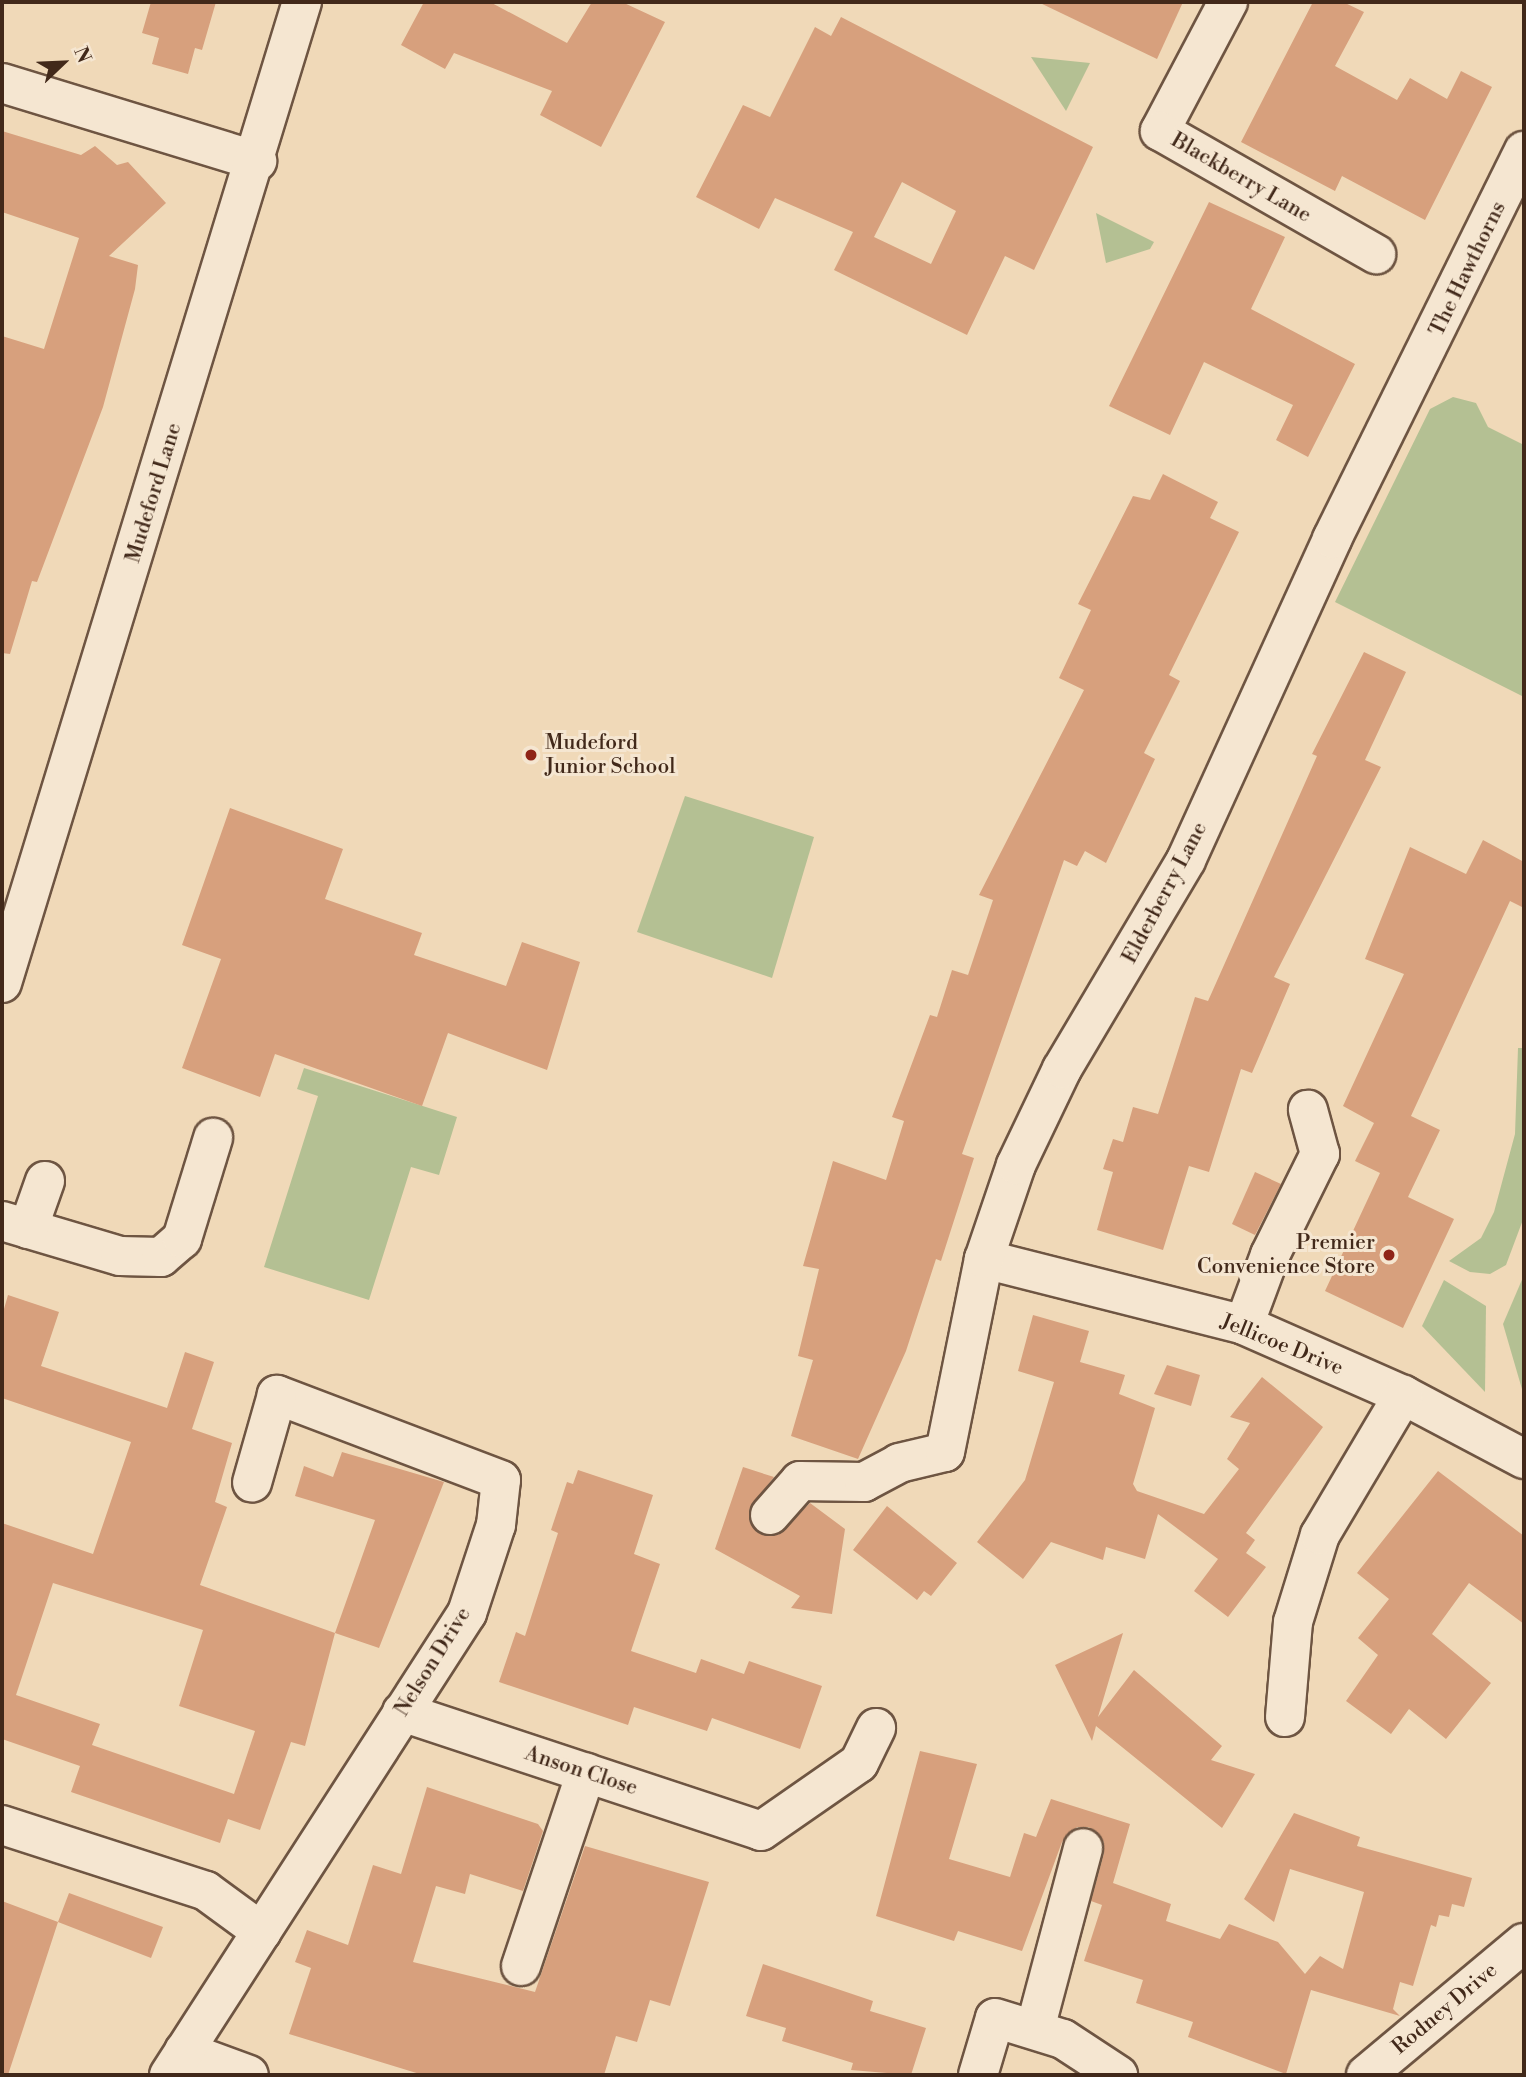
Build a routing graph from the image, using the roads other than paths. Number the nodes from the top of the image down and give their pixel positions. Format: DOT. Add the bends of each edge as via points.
graph roads {
  1 [pos="302,2"];
  2 [pos="1228,2"];
  3 [pos="2,83"];
  4 [pos="1524,151"];
  5 [pos="257,161"];
  6 [pos="1376,254"];
  7 [pos="1429,348"];
  8 [pos="2,983"];
  9 [pos="1308,1110"];
  10 [pos="213,1138"];
  11 [pos="44,1181"];
  12 [pos="15,1225"];
  13 [pos="984,1259"];
  14 [pos="1244,1325"];
  15 [pos="1404,1395"];
  16 [pos="1524,1459"];
  17 [pos="252,1483"];
  18 [pos="770,1515"];
  19 [pos="402,1712"];
  20 [pos="1285,1717"];
  21 [pos="876,1728"];
  22 [pos="586,1773"];
  23 [pos="2,1825"];
  24 [pos="1083,1848"];
  25 [pos="262,1932"];
  26 [pos="1524,1943"];
  27 [pos="521,1966"];
  28 [pos="1035,2029"];
  29 [pos="176,2063"];
  30 [pos="249,2075"];
  31 [pos="978,2075"];
  32 [pos="1118,2075"];
  33 [pos="1366,2075"];
  1 -- 5 [label="street, Mudeford Lane"];
  2 -- 6 [label="street, Blackberry Lane" via="1160,131"];
  3 -- 5 [label="street"];
  4 -- 7 [label="street, The Hawthorns"];
  5 -- 8 [label="street, Mudeford Lane"];
  7 -- 13 [label="street, Elderberry Lane" via="1242,730 1186,860 1051,1093 1016,1165"];
  9 -- 14 [label="street" via="1320,1154"];
  10 -- 12 [label="street" via="173,1252 140,1260"];
  11 -- 12 [label="street"];
  13 -- 14 [label="street, Jellicoe Drive"];
  13 -- 18 [label="street, Elderberry Lane" via="945,1451 864,1482 800,1481"];
  14 -- 15 [label="street, Jellicoe Drive"];
  15 -- 16 [label="street, Jellicoe Drive"];
  15 -- 20 [label="street" via="1320,1535 1293,1622"];
  17 -- 19 [label="street, Nelson Drive" via="276,1395 501,1480 496,1525 467,1613"];
  19 -- 22 [label="street, Anson Close"];
  19 -- 25 [label="street, Nelson Drive"];
  21 -- 22 [label="street, Anson Close" via="859,1763 761,1831"];
  22 -- 27 [label="street"];
  23 -- 25 [label="street" via="206,1891"];
  24 -- 28 [label="street"];
  25 -- 29 [label="street, Nelson Drive"];
  26 -- 33 [label="street, Rodney Drive"];
  28 -- 31 [label="street" via="995,2018"];
  28 -- 32 [label="street" via="1063,2039"];
  29 -- 30 [label="street"];
}
